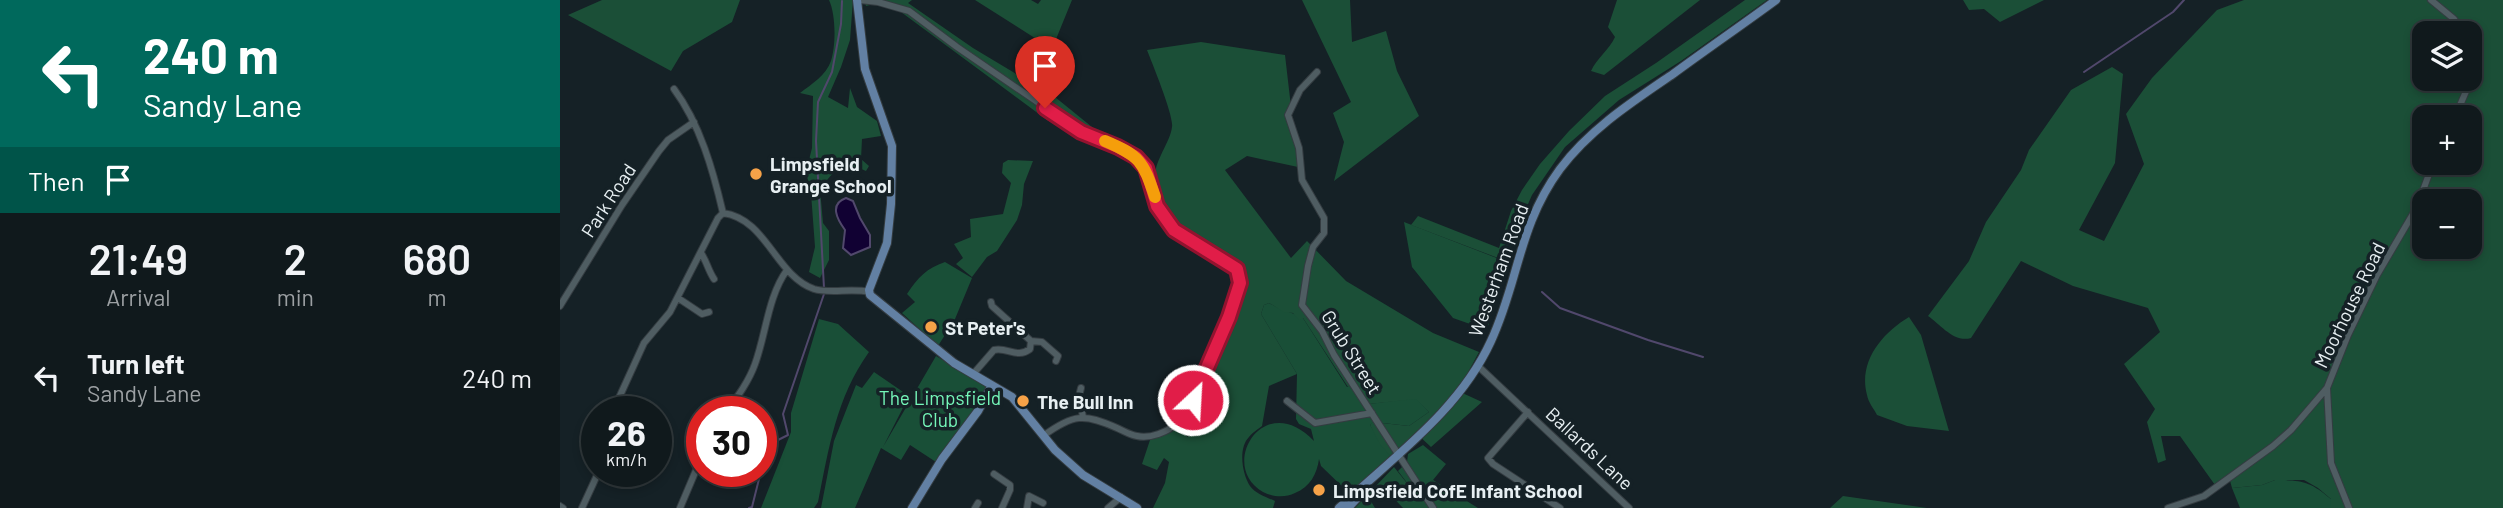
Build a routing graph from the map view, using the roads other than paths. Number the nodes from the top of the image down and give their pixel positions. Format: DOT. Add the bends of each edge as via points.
graph roads {
  1 [pos="859,0"];
  2 [pos="1776,0"];
  3 [pos="2431,0"];
  4 [pos="2455,21"];
  5 [pos="1317,72"];
  6 [pos="674,89"];
  7 [pos="694,122"];
  8 [pos="2429,175"];
  9 [pos="723,213"];
  10 [pos="701,253"];
  11 [pos="787,270"];
  12 [pos="714,279"];
  13 [pos="869,292"];
  14 [pos="678,298"];
  15 [pos="990,302"];
  16 [pos="560,306"];
  17 [pos="709,312"];
  18 [pos="1031,341"];
  19 [pos="1056,361"];
  20 [pos="1478,366"];
  21 [pos="974,373"];
  22 [pos="991,387"];
  23 [pos="1081,388"];
  24 [pos="2327,388"];
  25 [pos="620,396"];
  26 [pos="738,396"];
  27 [pos="1287,401"];
  28 [pos="1528,412"];
  29 [pos="1371,413"];
  30 [pos="1083,417"];
  31 [pos="1043,436"];
  32 [pos="1396,457"];
  33 [pos="994,474"];
  34 [pos="592,487"];
  35 [pos="689,487"];
  36 [pos="1035,487"];
  37 [pos="1029,496"];
  38 [pos="1121,497"];
  39 [pos="1042,503"];
  40 [pos="582,508"];
  41 [pos="680,508"];
  42 [pos="913,508"];
  43 [pos="1004,508"];
  44 [pos="1027,508"];
  45 [pos="1108,508"];
  46 [pos="1137,508"];
  47 [pos="1339,508"];
  48 [pos="1348,508"];
  49 [pos="1433,508"];
  50 [pos="1560,508"];
  51 [pos="1629,508"];
  52 [pos="2168,508"];
  53 [pos="2349,508"];
  1 -- 13 [label="main road" via="864,69 892,146 887,243"];
  1 -- 30 [label="street" via="909,11 1081,132 1136,157 1146,168 1157,206 1174,230 1237,269 1240,283 1229,317 1193,400 1179,421 1170,429 1143,437"];
  2 -- 20 [label="main road, Westerham Road" via="1614,116 1564,164 1527,227 1496,328"];
  3 -- 4 [label="street"];
  5 -- 29 [label="street, Grub Street" via="1300,90 1289,115 1302,180 1324,218 1324,233 1313,247 1302,305"];
  6 -- 7 [label="street"];
  7 -- 9 [label="street"];
  7 -- 16 [label="street, Park Road" via="659,151"];
  8 -- 24 [label="street, Moorhouse Road" via="2417,207 2376,275"];
  9 -- 10 [label="street"];
  9 -- 11 [label="street" via="757,232"];
  10 -- 12 [label="street"];
  10 -- 14 [label="street"];
  11 -- 13 [label="street" via="815,289"];
  11 -- 26 [label="street" via="755,366"];
  13 -- 21 [label="main road" via="954,363"];
  14 -- 17 [label="street" via="702,314"];
  14 -- 25 [label="street" via="644,342"];
  15 -- 18 [label="street"];
  18 -- 19 [label="street" via="1042,342 1058,356"];
  18 -- 21 [label="street" via="1024,354 994,349"];
  20 -- 28 [label="street, Ballards Lane"];
  20 -- 32 [label="main road, Westerham Road" via="1446,410"];
  21 -- 22 [label="main road"];
  22 -- 31 [label="main road" via="1012,397"];
  22 -- 42 [label="main road"];
  23 -- 30 [label="street"];
  24 -- 52 [label="street" via="2273,446 2204,496"];
  24 -- 53 [label="street, Moorhouse Road" via="2331,463"];
  27 -- 29 [label="street" via="1315,423"];
  28 -- 50 [label="street, Ballards Lane" via="1488,458"];
  28 -- 51 [label="street, Ballards Lane"];
  29 -- 32 [label="street, Grub Street"];
  30 -- 31 [label="street"];
  31 -- 38 [label="main road" via="1083,475"];
  32 -- 47 [label="main road, Westerham Road"];
  32 -- 48 [label="main road, Westerham Road"];
  32 -- 49 [label="street, Grub Street"];
  33 -- 43 [label="street" via="1010,485"];
  34 -- 40 [label="street"];
  35 -- 41 [label="street"];
  36 -- 37 [label="street"];
  37 -- 39 [label="street"];
  37 -- 44 [label="street"];
  38 -- 45 [label="street"];
  38 -- 46 [label="main road"];
}
